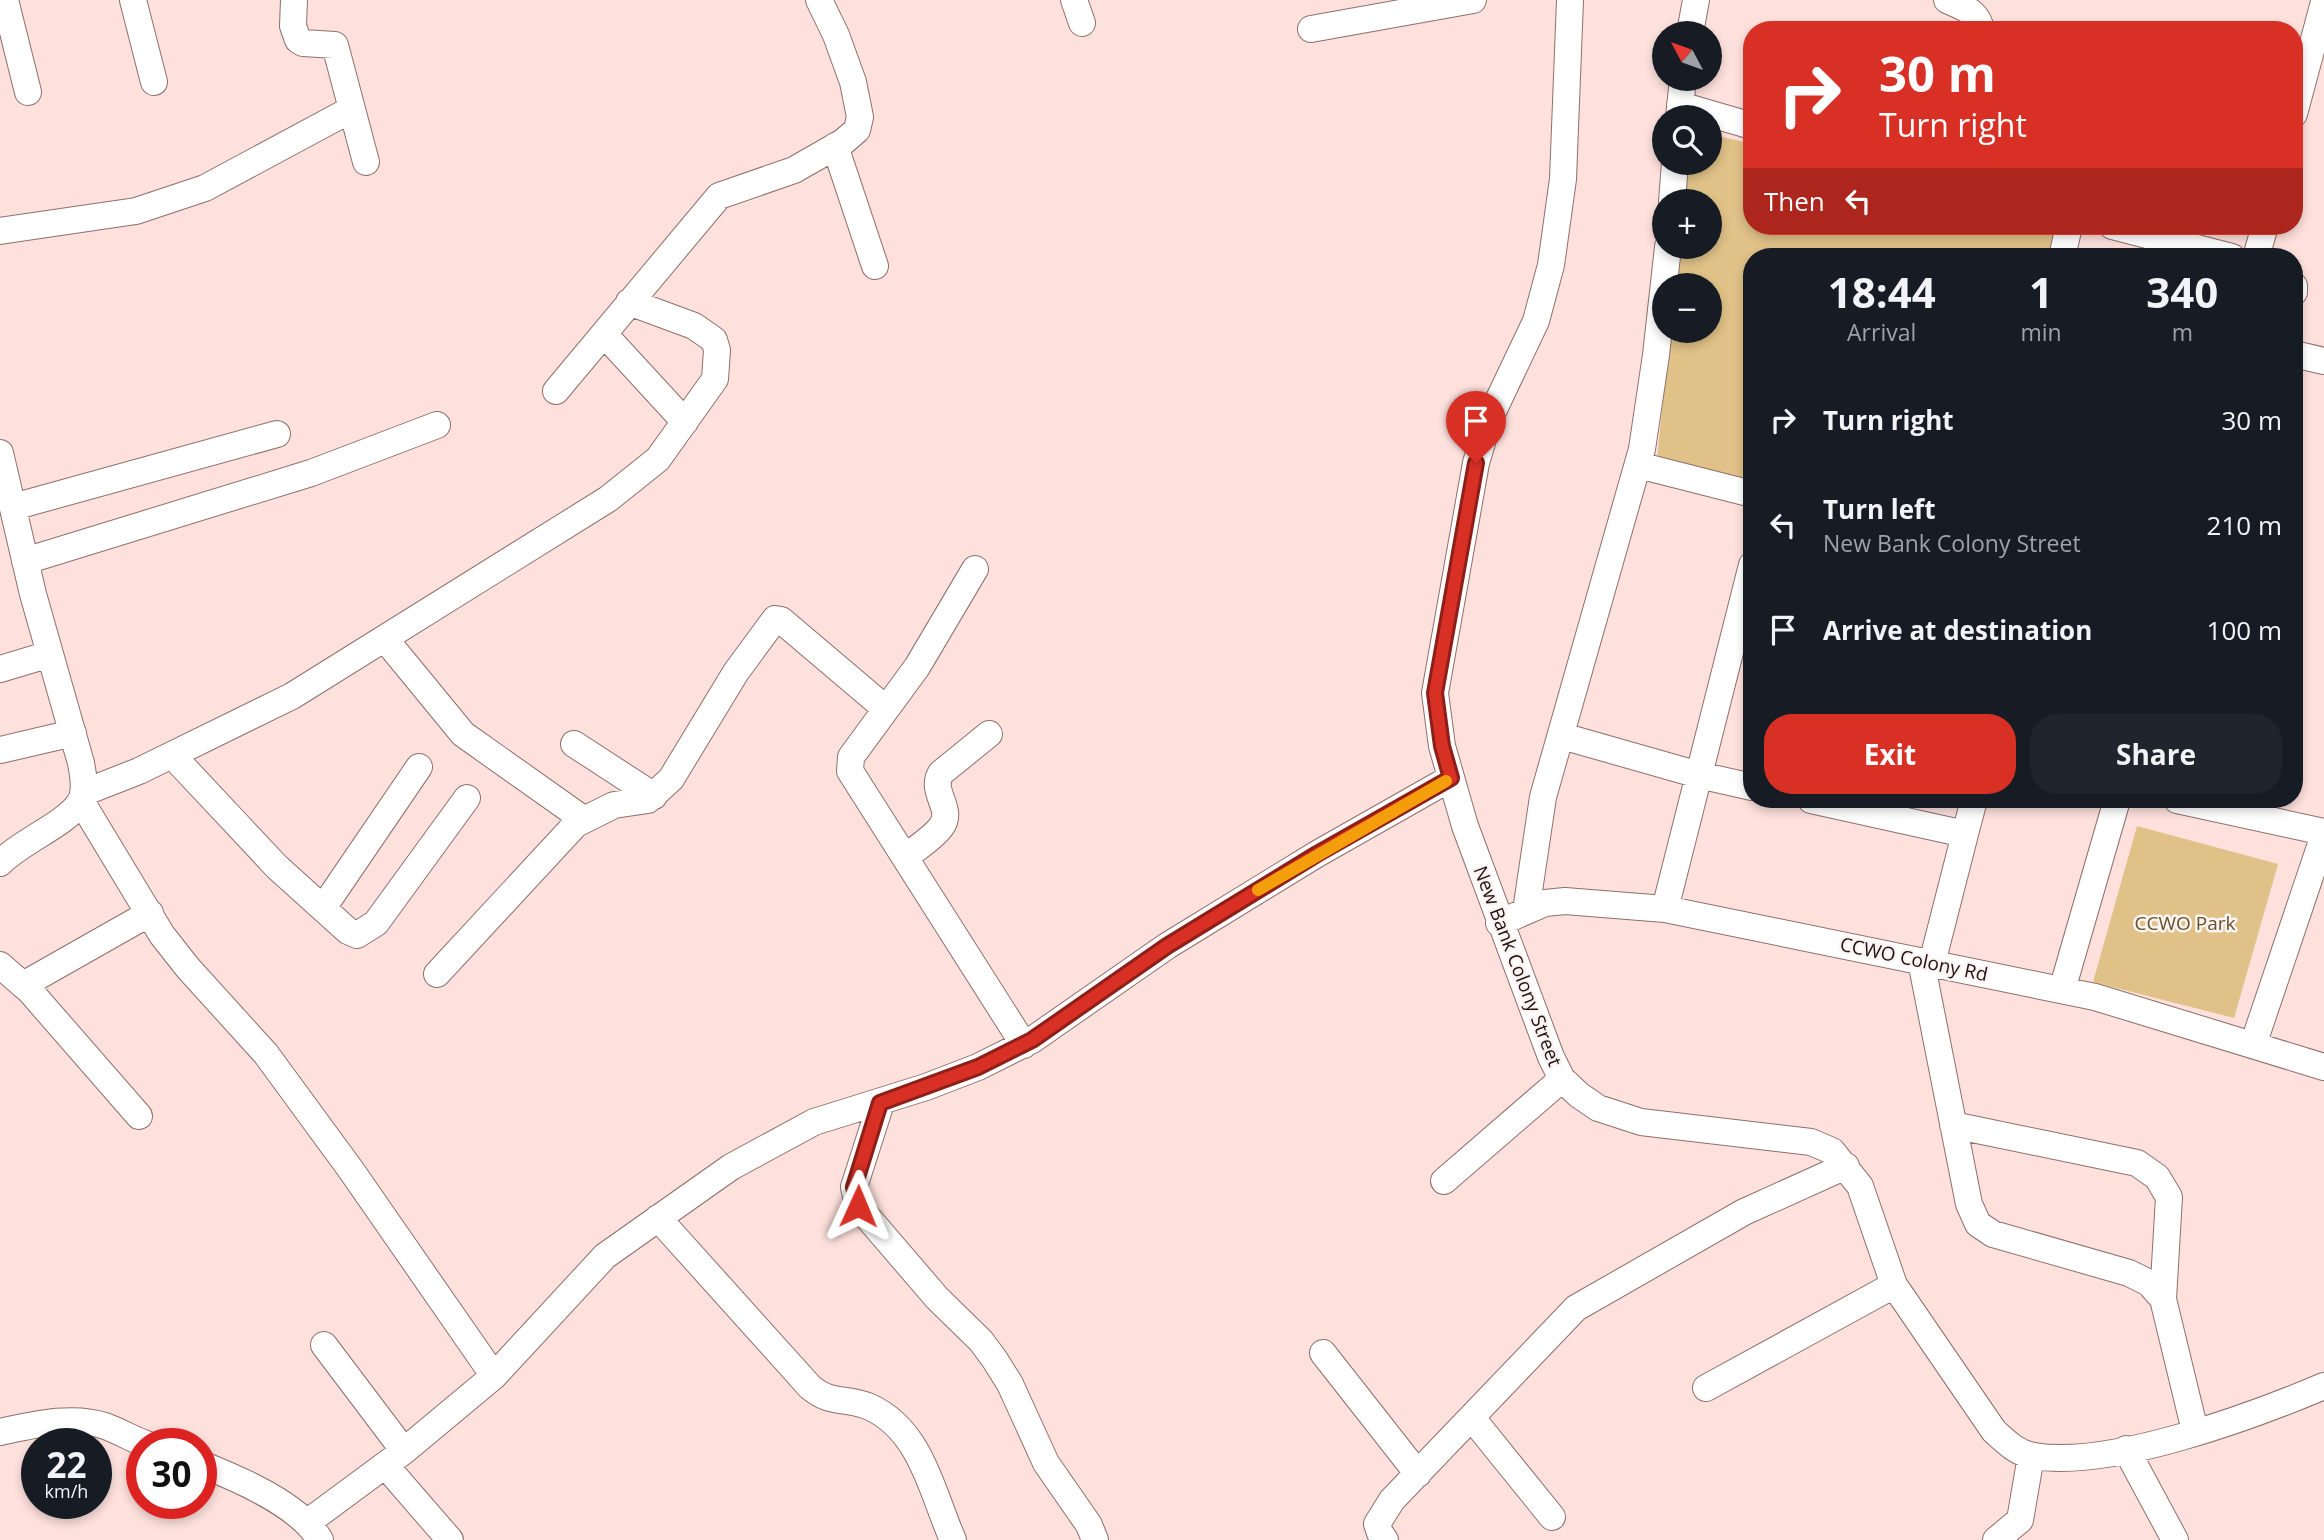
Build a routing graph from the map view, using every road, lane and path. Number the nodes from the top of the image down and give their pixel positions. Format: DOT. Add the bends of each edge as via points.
graph roads {
  1 [pos="5,0"];
  2 [pos="134,0"];
  3 [pos="294,0"];
  4 [pos="819,0"];
  5 [pos="1473,0"];
  6 [pos="1570,0"];
  7 [pos="1696,0"];
  8 [pos="1947,0"];
  9 [pos="2324,2"];
  10 [pos="1692,21"];
  11 [pos="1978,21"];
  12 [pos="1311,29"];
  13 [pos="2303,80"];
  14 [pos="154,82"];
  15 [pos="28,92"];
  16 [pos="352,109"];
  17 [pos="1722,120"];
  18 [pos="1743,124"];
  19 [pos="835,146"];
  20 [pos="366,162"];
  21 [pos="0,230"];
  22 [pos="2147,235"];
  23 [pos="2197,248"];
  24 [pos="1667,259"];
  25 [pos="876,266"];
  26 [pos="629,303"];
  27 [pos="604,334"];
  28 [pos="2303,356"];
  29 [pos="2324,361"];
  30 [pos="556,391"];
  31 [pos="685,422"];
  32 [pos="437,425"];
  33 [pos="277,434"];
  34 [pos="0,453"];
  35 [pos="1638,465"];
  36 [pos="1743,492"];
  37 [pos="13,507"];
  38 [pos="15,550"];
  39 [pos="975,569"];
  40 [pos="1743,601"];
  41 [pos="385,639"];
  42 [pos="50,654"];
  43 [pos="0,669"];
  44 [pos="886,709"];
  45 [pos="73,733"];
  46 [pos="989,734"];
  47 [pos="1562,736"];
  48 [pos="575,744"];
  49 [pos="0,750"];
  50 [pos="172,755"];
  51 [pos="419,767"];
  52 [pos="1699,775"];
  53 [pos="1451,778"];
  54 [pos="1743,785"];
  55 [pos="654,796"];
  56 [pos="82,797"];
  57 [pos="467,798"];
  58 [pos="1863,808"];
  59 [pos="1972,808"];
  60 [pos="2116,808"];
  61 [pos="2213,808"];
  62 [pos="583,819"];
  63 [pos="2324,833"];
  64 [pos="1965,834"];
  65 [pos="905,858"];
  66 [pos="0,863"];
  67 [pos="323,908"];
  68 [pos="1665,909"];
  69 [pos="1526,911"];
  70 [pos="150,913"];
  71 [pos="1499,923"];
  72 [pos="1927,962"];
  73 [pos="0,965"];
  74 [pos="437,974"];
  75 [pos="23,985"];
  76 [pos="2062,990"];
  77 [pos="1024,1045"];
  78 [pos="2253,1045"];
  79 [pos="2324,1067"];
  80 [pos="1562,1079"];
  81 [pos="880,1103"];
  82 [pos="139,1116"];
  83 [pos="1953,1125"];
  84 [pos="1846,1166"];
  85 [pos="1444,1181"];
  86 [pos="658,1218"];
  87 [pos="1894,1285"];
  88 [pos="2163,1299"];
  89 [pos="324,1345"];
  90 [pos="1323,1353"];
  91 [pos="494,1376"];
  92 [pos="2324,1386"];
  93 [pos="1706,1388"];
  94 [pos="1472,1418"];
  95 [pos="2195,1431"];
  96 [pos="0,1432"];
  97 [pos="126,1435"];
  98 [pos="2126,1449"];
  99 [pos="2031,1456"];
  100 [pos="395,1458"];
  101 [pos="217,1472"];
  102 [pos="1418,1474"];
  103 [pos="1552,1517"];
  104 [pos="314,1534"];
  105 [pos="450,1540"];
  106 [pos="953,1540"];
  107 [pos="1095,1540"];
  108 [pos="1385,1540"];
  109 [pos="1996,1540"];
  110 [pos="2175,1540"];
  1 -- 15 [label="street"];
  2 -- 14 [label="street"];
  3 -- 16 [label="street" via="294,35 303,43 335,45"];
  4 -- 19 [label="street" via="853,82 860,117 857,130"];
  5 -- 12 [label="street"];
  6 -- 53 [label="street, New Bank Colony Street" via="1563,178 1551,265 1536,321 1488,422 1476,463 1438,674 1436,712"];
  7 -- 10 [label="street"];
  8 -- 11 [label="street" via="1966,8"];
  9 -- 13 [label="street"];
  16 -- 20 [label="street"];
  16 -- 21 [label="street" via="205,188 136,211"];
  17 -- 18 [label="street"];
  19 -- 25 [label="street"];
  19 -- 26 [label="street" via="794,170 719,196"];
  22 -- 23 [label="street"];
  24 -- 35 [label="street"];
  26 -- 27 [label="street"];
  26 -- 31 [label="street" via="683,320 714,340 715,379"];
  27 -- 30 [label="street"];
  27 -- 31 [label="street"];
  28 -- 29 [label="street"];
  31 -- 41 [label="street" via="659,459 608,499"];
  32 -- 38 [label="street" via="212,506"];
  33 -- 37 [label="street"];
  34 -- 37 [label="street"];
  35 -- 36 [label="street"];
  35 -- 47 [label="street"];
  37 -- 38 [label="street"];
  38 -- 42 [label="street"];
  39 -- 44 [label="street" via="917,667"];
  40 -- 52 [label="street"];
  41 -- 50 [label="street" via="292,696"];
  41 -- 62 [label="street" via="463,734"];
  42 -- 43 [label="street"];
  42 -- 45 [label="street"];
  44 -- 55 [label="street" via="775,619 736,672 671,779"];
  44 -- 65 [label="street" via="851,757 850,771"];
  45 -- 49 [label="street"];
  45 -- 56 [label="street" via="83,774"];
  46 -- 65 [label="street" via="941,773 936,781 945,819"];
  47 -- 52 [label="street"];
  47 -- 69 [label="street" via="1543,797"];
  48 -- 55 [label="street"];
  50 -- 56 [label="street"];
  50 -- 67 [label="street" via="277,867"];
  51 -- 67 [label="street"];
  52 -- 54 [label="street"];
  52 -- 68 [label="street"];
  53 -- 71 [label="street, New Bank Colony Street"];
  53 -- 77 [label="street" via="1167,946"];
  55 -- 62 [label="street" via="614,805"];
  56 -- 66 [label="street" via="72,812"];
  56 -- 70 [label="street"];
  57 -- 67 [label="street" via="367,930 348,931"];
  58 -- 64 [label="street"];
  59 -- 64 [label="street"];
  60 -- 76 [label="street"];
  61 -- 63 [label="street"];
  62 -- 74 [label="street"];
  63 -- 78 [label="street"];
  64 -- 72 [label="street"];
  65 -- 77 [label="street"];
  68 -- 69 [label="street, CCWO Colony Rd" via="1565,901"];
  68 -- 72 [label="street, CCWO Colony Rd"];
  69 -- 71 [label="street, CCWO Colony Rd"];
  70 -- 75 [label="street"];
  70 -- 91 [label="street" via="188,968 266,1054"];
  71 -- 80 [label="street, New Bank Colony Street"];
  72 -- 76 [label="street, CCWO Colony Rd"];
  72 -- 83 [label="street"];
  73 -- 75 [label="street"];
  75 -- 82 [label="street"];
  76 -- 78 [label="street, CCWO Colony Rd"];
  77 -- 81 [label="street"];
  78 -- 79 [label="street, CCWO Colony Rd"];
  80 -- 84 [label="street, New Bank Colony Street" via="1598,1108 1641,1122 1811,1142 1832,1151"];
  80 -- 85 [label="street"];
  81 -- 86 [label="street" via="814,1122 731,1167"];
  81 -- 107 [label="street" via="854,1187 858,1206 995,1360 1046,1463"];
  83 -- 88 [label="street" via="1969,1204 1978,1224 1993,1234 2129,1273 2149,1283"];
  83 -- 88 [label="street" via="2137,1163 2157,1177 2169,1197"];
  84 -- 87 [label="street, New Bank Colony Street" via="1860,1186"];
  84 -- 94 [label="street" via="1744,1212 1592,1297 1560,1323"];
  86 -- 91 [label="street" via="605,1256"];
  86 -- 106 [label="street" via="810,1387 824,1398 869,1406 905,1433 932,1482"];
  87 -- 93 [label="street"];
  87 -- 99 [label="street, New Bank Colony Street" via="1994,1431 2011,1447"];
  88 -- 95 [label="street"];
  89 -- 100 [label="street"];
  90 -- 102 [label="street"];
  91 -- 100 [label="street"];
  92 -- 95 [label="street, New Bank Colony Street" via="2263,1411"];
  94 -- 102 [label="street"];
  94 -- 103 [label="street"];
  95 -- 98 [label="street, New Bank Colony Street"];
  96 -- 97 [label="street" via="86,1422"];
  98 -- 99 [label="street, New Bank Colony Street" via="2068,1459"];
  98 -- 110 [label="street"];
  99 -- 109 [label="street" via="2020,1520"];
  100 -- 104 [label="street"];
  100 -- 105 [label="street"];
  101 -- 104 [label="street" via="262,1493"];
  102 -- 108 [label="street" via="1377,1524"];
}
